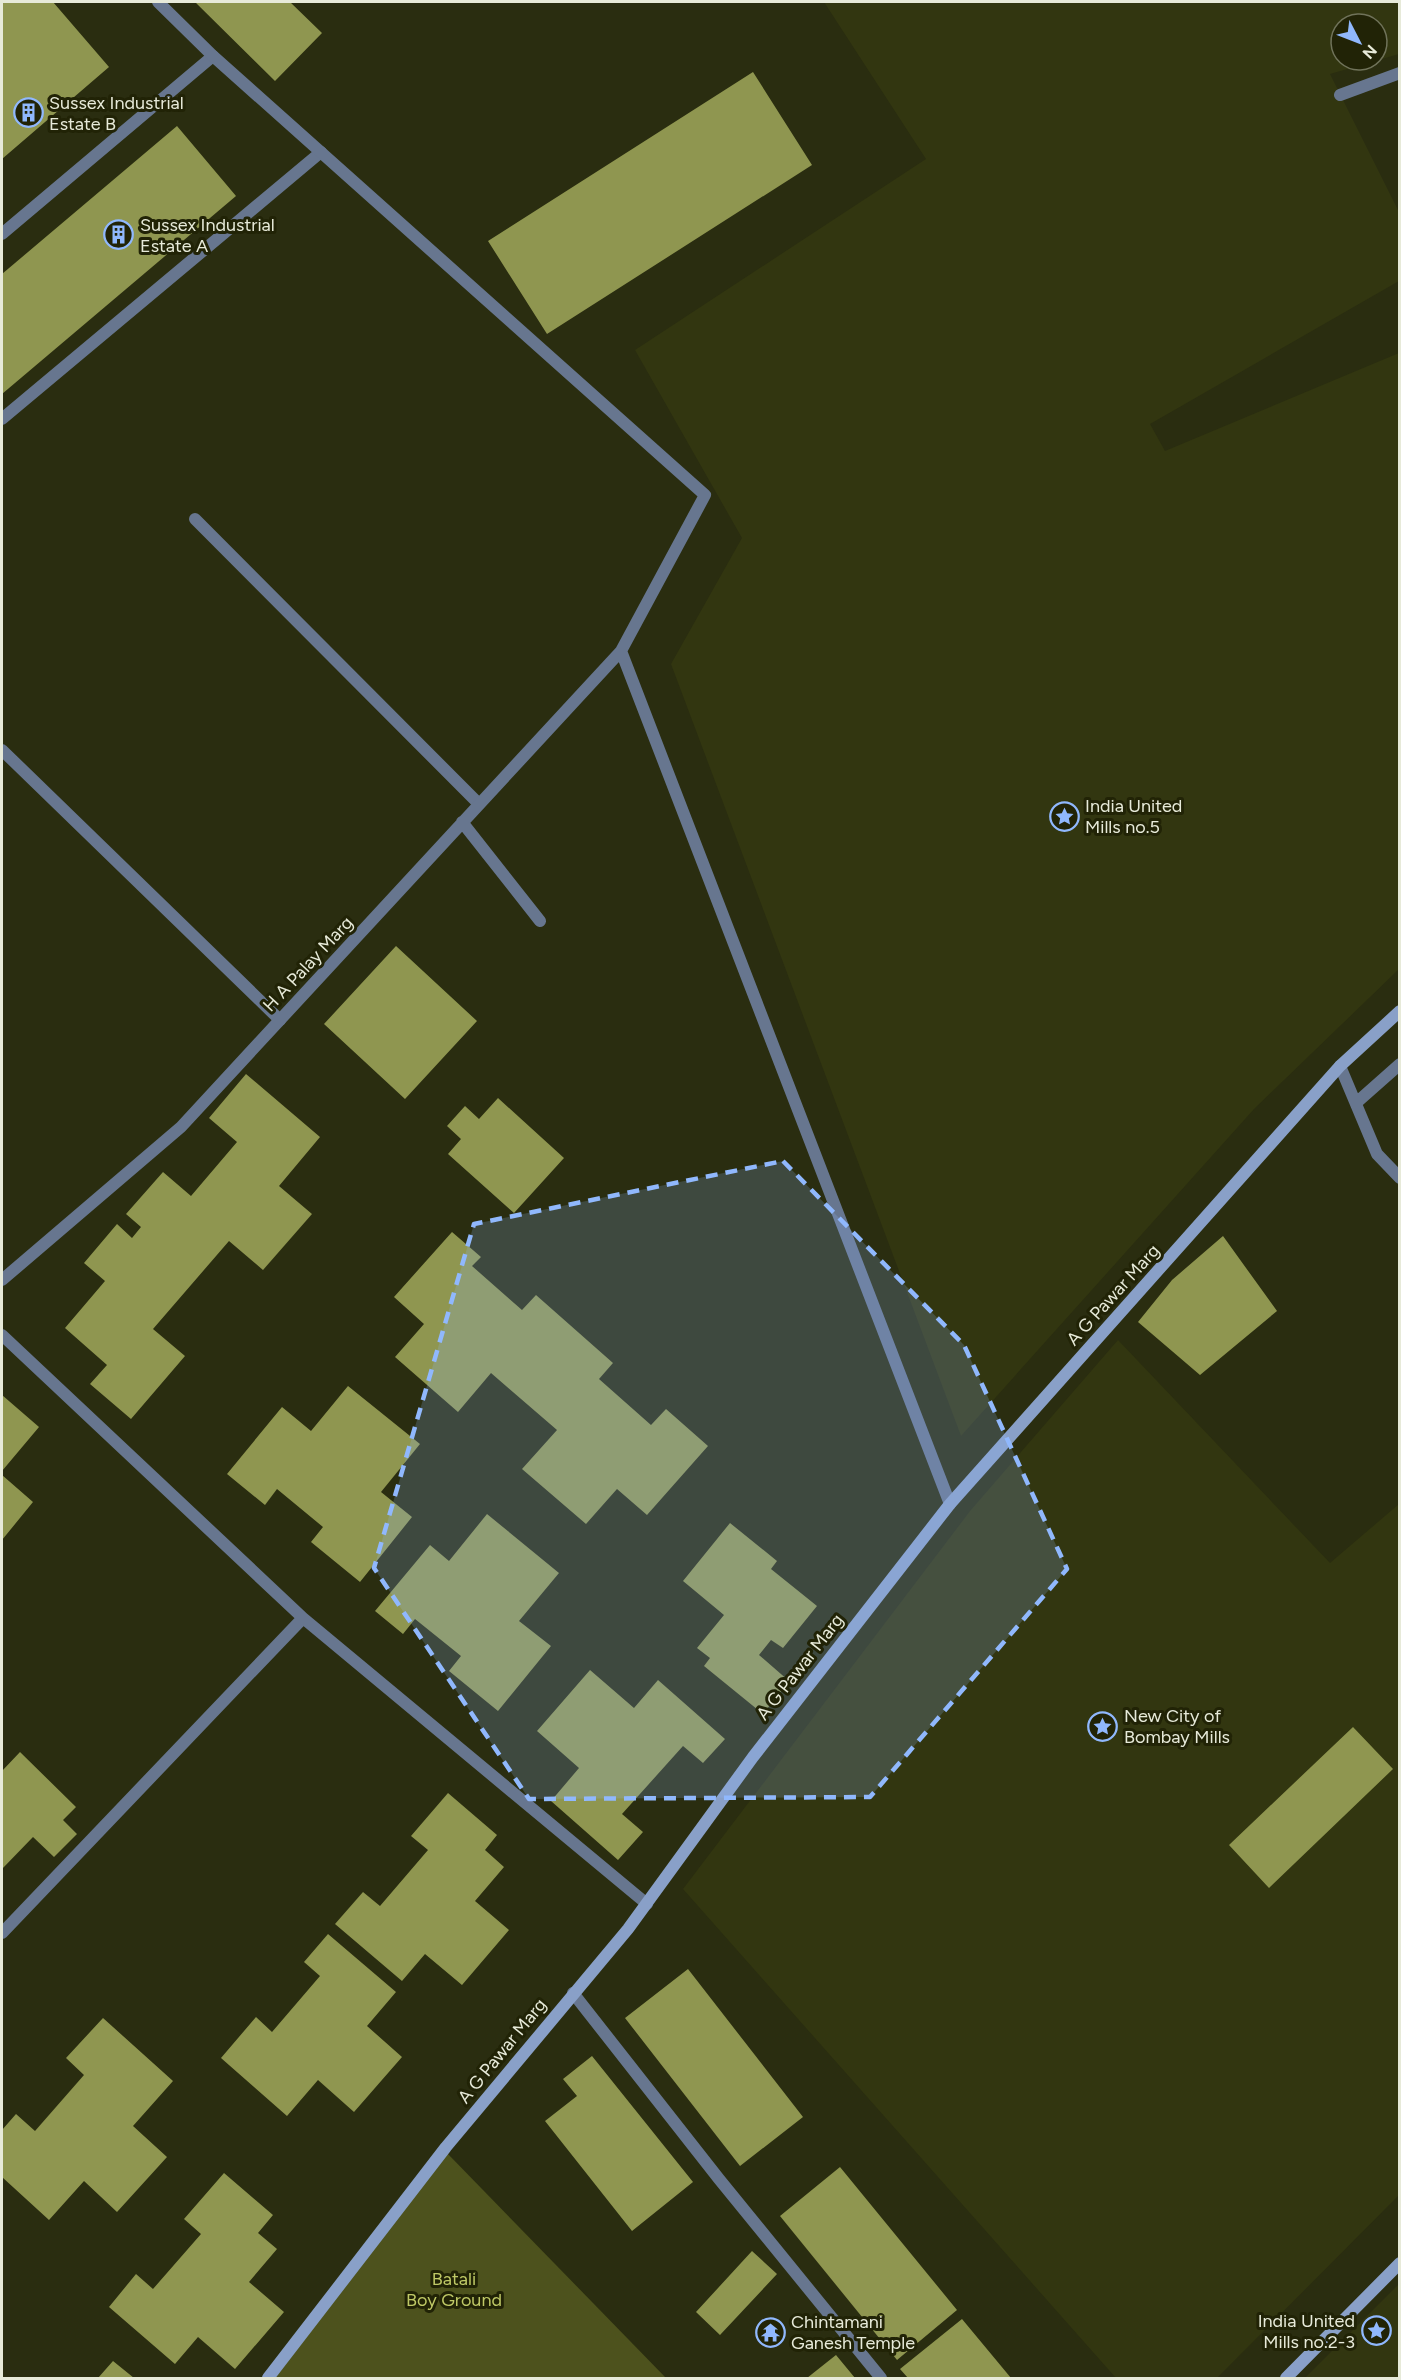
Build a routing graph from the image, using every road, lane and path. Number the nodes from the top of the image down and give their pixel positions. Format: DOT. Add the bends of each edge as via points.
graph roads {
  1 [pos="158,2"];
  2 [pos="213,56"];
  3 [pos="1400,74"];
  4 [pos="1340,95"];
  5 [pos="321,152"];
  6 [pos="2,234"];
  7 [pos="2,419"];
  8 [pos="195,519"];
  9 [pos="621,651"];
  10 [pos="2,750"];
  11 [pos="479,804"];
  12 [pos="462,822"];
  13 [pos="540,921"];
  14 [pos="1400,1011"];
  15 [pos="280,1020"];
  16 [pos="1400,1064"];
  17 [pos="1340,1066"];
  18 [pos="1356,1103"];
  19 [pos="1400,1178"];
  20 [pos="2,1280"];
  21 [pos="2,1335"];
  22 [pos="950,1504"];
  23 [pos="303,1618"];
  24 [pos="647,1904"];
  25 [pos="2,1933"];
  26 [pos="573,1993"];
  27 [pos="1400,2263"];
  28 [pos="268,2379"];
  29 [pos="881,2379"];
  30 [pos="1286,2379"];
  1 -- 2 [label="street"];
  2 -- 5 [label="street"];
  2 -- 6 [label="street"];
  3 -- 4 [label="street"];
  5 -- 7 [label="street"];
  5 -- 9 [label="street, H A Palay Marg" via="705,495"];
  8 -- 11 [label="street"];
  9 -- 11 [label="street, H A Palay Marg"];
  9 -- 22 [label="street"];
  10 -- 15 [label="street"];
  11 -- 12 [label="street, H A Palay Marg"];
  12 -- 13 [label="street"];
  12 -- 15 [label="street, H A Palay Marg"];
  14 -- 17 [label="street, A G Pawar Marg"];
  15 -- 20 [label="street, H A Palay Marg" via="181,1127"];
  16 -- 18 [label="street"];
  17 -- 18 [label="street"];
  17 -- 22 [label="street, A G Pawar Marg"];
  18 -- 19 [label="street" via="1377,1154"];
  21 -- 23 [label="street"];
  22 -- 24 [label="street, A G Pawar Marg" via="753,1757"];
  23 -- 24 [label="street"];
  23 -- 25 [label="street"];
  24 -- 26 [label="street, A G Pawar Marg"];
  26 -- 28 [label="street, A G Pawar Marg" via="446,2147"];
  26 -- 29 [label="street"];
  27 -- 30 [label="street"];
}
